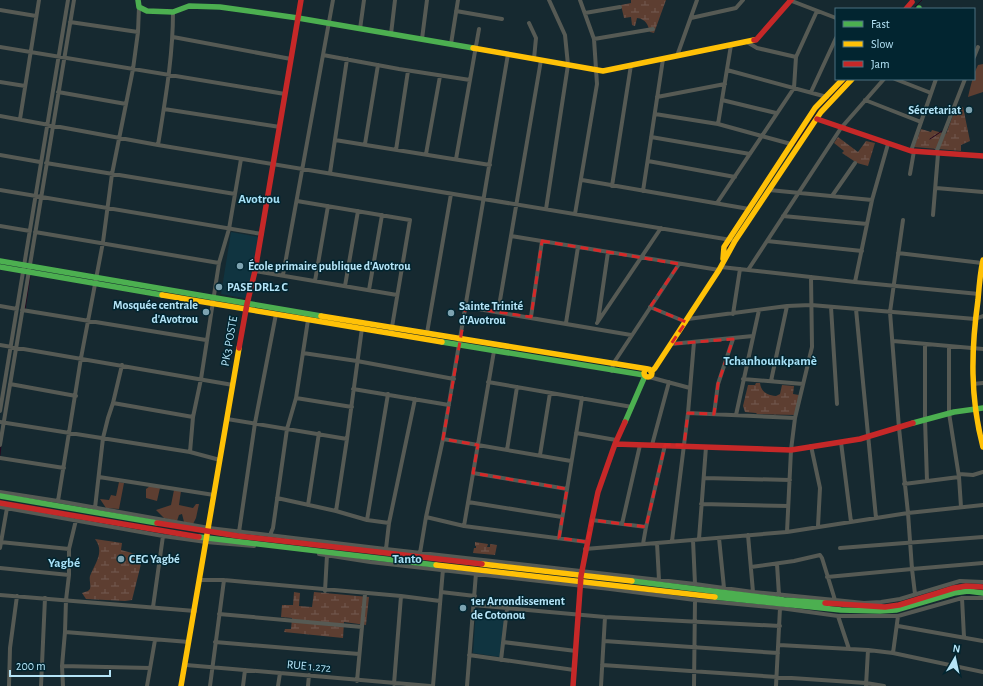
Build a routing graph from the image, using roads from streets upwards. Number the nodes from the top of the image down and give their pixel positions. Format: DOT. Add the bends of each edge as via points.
graph roads {
  1 [pos="39,0"];
  2 [pos="68,0"];
  3 [pos="74,0"];
  4 [pos="138,0"];
  5 [pos="301,0"];
  6 [pos="334,0"];
  7 [pos="364,0"];
  8 [pos="395,0"];
  9 [pos="427,0"];
  10 [pos="458,0"];
  11 [pos="549,0"];
  12 [pos="580,0"];
  13 [pos="697,0"];
  14 [pos="743,0"];
  15 [pos="790,0"];
  16 [pos="912,2"];
  17 [pos="620,6"];
  18 [pos="139,7"];
  19 [pos="907,8"];
  20 [pos="0,10"];
  21 [pos="456,11"];
  22 [pos="817,11"];
  23 [pos="173,12"];
  24 [pos="586,13"];
  25 [pos="36,16"];
  26 [pos="298,18"];
  27 [pos="691,18"];
  28 [pos="835,18"];
  29 [pos="502,19"];
  30 [pos="70,22"];
  31 [pos="330,23"];
  32 [pos="529,23"];
  33 [pos="480,28"];
  34 [pos="360,29"];
  35 [pos="653,29"];
  36 [pos="138,32"];
  37 [pos="391,34"];
  38 [pos="173,37"];
  39 [pos="594,39"];
  40 [pos="422,40"];
  41 [pos="835,40"];
  42 [pos="747,42"];
  43 [pos="451,44"];
  44 [pos="731,45"];
  45 [pos="0,47"];
  46 [pos="978,47"];
  47 [pos="476,49"];
  48 [pos="31,52"];
  49 [pos="508,54"];
  50 [pos="975,54"];
  51 [pos="323,55"];
  52 [pos="59,56"];
  53 [pos="64,56"];
  54 [pos="677,56"];
  55 [pos="796,57"];
  56 [pos="534,59"];
  57 [pos="663,59"];
  58 [pos="291,60"];
  59 [pos="348,60"];
  60 [pos="541,60"];
  61 [pos="378,65"];
  62 [pos="568,65"];
  63 [pos="631,65"];
  64 [pos="133,69"];
  65 [pos="597,70"];
  66 [pos="727,70"];
  67 [pos="408,71"];
  68 [pos="169,75"];
  69 [pos="440,76"];
  70 [pos="470,80"];
  71 [pos="842,80"];
  72 [pos="851,80"];
  73 [pos="883,80"];
  74 [pos="898,80"];
  75 [pos="936,80"];
  76 [pos="965,80"];
  77 [pos="0,82"];
  78 [pos="725,84"];
  79 [pos="25,86"];
  80 [pos="794,88"];
  81 [pos="58,92"];
  82 [pos="811,92"];
  83 [pos="931,93"];
  84 [pos="285,94"];
  85 [pos="657,97"];
  86 [pos="827,97"];
  87 [pos="722,100"];
  88 [pos="865,100"];
  89 [pos="126,104"];
  90 [pos="164,109"];
  91 [pos="776,113"];
  92 [pos="655,114"];
  93 [pos="0,116"];
  94 [pos="20,119"];
  95 [pos="816,119"];
  96 [pos="921,122"];
  97 [pos="718,124"];
  98 [pos="50,125"];
  99 [pos="280,127"];
  100 [pos="841,128"];
  101 [pos="762,136"];
  102 [pos="651,137"];
  103 [pos="120,138"];
  104 [pos="335,140"];
  105 [pos="365,144"];
  106 [pos="791,144"];
  107 [pos="888,144"];
  108 [pos="158,145"];
  109 [pos="396,150"];
  110 [pos="913,151"];
  111 [pos="426,154"];
  112 [pos="750,154"];
  113 [pos="937,154"];
  114 [pos="0,155"];
  115 [pos="983,156"];
  116 [pos="241,159"];
  117 [pos="456,159"];
  118 [pos="648,161"];
  119 [pos="40,162"];
  120 [pos="46,163"];
  121 [pos="855,163"];
  122 [pos="273,164"];
  123 [pos="490,165"];
  124 [pos="302,169"];
  125 [pos="330,173"];
  126 [pos="112,174"];
  127 [pos="910,174"];
  128 [pos="735,177"];
  129 [pos="582,180"];
  130 [pos="612,186"];
  131 [pos="936,188"];
  132 [pos="0,190"];
  133 [pos="769,190"];
  134 [pos="643,191"];
  135 [pos="798,192"];
  136 [pos="983,192"];
  137 [pos="235,194"];
  138 [pos="451,194"];
  139 [pos="35,196"];
  140 [pos="832,196"];
  141 [pos="41,197"];
  142 [pos="484,199"];
  143 [pos="872,200"];
  144 [pos="297,201"];
  145 [pos="717,203"];
  146 [pos="516,204"];
  147 [pos="328,206"];
  148 [pos="108,208"];
  149 [pos="546,209"];
  150 [pos="749,209"];
  151 [pos="358,211"];
  152 [pos="575,214"];
  153 [pos="382,215"];
  154 [pos="783,216"];
  155 [pos="933,216"];
  156 [pos="903,220"];
  157 [pos="867,224"];
  158 [pos="0,226"];
  159 [pos="661,228"];
  160 [pos="229,229"];
  161 [pos="30,231"];
  162 [pos="35,232"];
  163 [pos="262,234"];
  164 [pos="511,236"];
  165 [pos="732,240"];
  166 [pos="542,241"];
  167 [pos="767,241"];
  168 [pos="103,242"];
  169 [pos="578,247"];
  170 [pos="862,251"];
  171 [pos="608,252"];
  172 [pos="898,253"];
  173 [pos="641,257"];
  174 [pos="0,261"];
  175 [pos="983,261"];
  176 [pos="220,263"];
  177 [pos="679,264"];
  178 [pos="0,267"];
  179 [pos="721,267"];
  180 [pos="26,268"];
  181 [pos="740,269"];
  182 [pos="748,270"];
  183 [pos="255,271"];
  184 [pos="283,275"];
  185 [pos="96,277"];
  186 [pos="810,277"];
  187 [pos="315,281"];
  188 [pos="856,282"];
  189 [pos="95,284"];
  190 [pos="345,286"];
  191 [pos="894,286"];
  192 [pos="369,290"];
  193 [pos="978,294"];
  194 [pos="397,295"];
  195 [pos="214,300"];
  196 [pos="247,304"];
  197 [pos="811,305"];
  198 [pos="0,306"];
  199 [pos="466,306"];
  200 [pos="788,306"];
  201 [pos="650,307"];
  202 [pos="831,307"];
  203 [pos="17,309"];
  204 [pos="856,309"];
  205 [pos="22,310"];
  206 [pos="246,310"];
  207 [pos="759,310"];
  208 [pos="498,312"];
  209 [pos="890,312"];
  210 [pos="276,314"];
  211 [pos="733,314"];
  212 [pos="983,316"];
  213 [pos="531,318"];
  214 [pos="975,319"];
  215 [pos="308,320"];
  216 [pos="88,321"];
  217 [pos="687,321"];
  218 [pos="597,323"];
  219 [pos="566,324"];
  220 [pos="392,327"];
  221 [pos="362,328"];
  222 [pos="596,329"];
  223 [pos="391,333"];
  224 [pos="427,333"];
  225 [pos="632,335"];
  226 [pos="753,336"];
  227 [pos="461,338"];
  228 [pos="733,339"];
  229 [pos="206,340"];
  230 [pos="893,341"];
  231 [pos="694,342"];
  232 [pos="671,344"];
  233 [pos="925,344"];
  234 [pos="0,345"];
  235 [pos="460,345"];
  236 [pos="13,347"];
  237 [pos="949,347"];
  238 [pos="973,348"];
  239 [pos="983,349"];
  240 [pos="494,351"];
  241 [pos="303,353"];
  242 [pos="81,358"];
  243 [pos="357,361"];
  244 [pos="613,364"];
  245 [pos="122,365"];
  246 [pos="612,370"];
  247 [pos="647,375"];
  248 [pos="201,379"];
  249 [pos="454,379"];
  250 [pos="743,379"];
  251 [pos="771,381"];
  252 [pos="488,382"];
  253 [pos="669,382"];
  254 [pos="2,383"];
  255 [pos="983,383"];
  256 [pos="10,384"];
  257 [pos="803,384"];
  258 [pos="973,384"];
  259 [pos="233,385"];
  260 [pos="517,387"];
  261 [pos="690,388"];
  262 [pos="353,389"];
  263 [pos="550,393"];
  264 [pos="388,394"];
  265 [pos="76,396"];
  266 [pos="296,398"];
  267 [pos="582,398"];
  268 [pos="415,399"];
  269 [pos="113,403"];
  270 [pos="836,404"];
  271 [pos="449,405"];
  272 [pos="352,407"];
  273 [pos="632,407"];
  274 [pos="974,408"];
  275 [pos="983,408"];
  276 [pos="0,411"];
  277 [pos="688,413"];
  278 [pos="949,413"];
  279 [pos="714,414"];
  280 [pos="736,415"];
  281 [pos="193,417"];
  282 [pos="796,418"];
  283 [pos="227,419"];
  284 [pos="925,419"];
  285 [pos="2,422"];
  286 [pos="255,423"];
  287 [pos="899,428"];
  288 [pos="287,429"];
  289 [pos="68,433"];
  290 [pos="319,433"];
  291 [pos="576,433"];
  292 [pos="981,436"];
  293 [pos="869,437"];
  294 [pos="103,438"];
  295 [pos="348,439"];
  296 [pos="444,439"];
  297 [pos="615,442"];
  298 [pos="841,442"];
  299 [pos="0,445"];
  300 [pos="478,445"];
  301 [pos="640,445"];
  302 [pos="652,445"];
  303 [pos="665,445"];
  304 [pos="684,446"];
  305 [pos="811,446"];
  306 [pos="706,447"];
  307 [pos="983,447"];
  308 [pos="507,450"];
  309 [pos="791,450"];
  310 [pos="190,452"];
  311 [pos="540,455"];
  312 [pos="0,458"];
  313 [pos="220,460"];
  314 [pos="571,461"];
  315 [pos="64,468"];
  316 [pos="983,472"];
  317 [pos="473,473"];
  318 [pos="959,476"];
  319 [pos="99,477"];
  320 [pos="704,478"];
  321 [pos="790,480"];
  322 [pos="927,481"];
  323 [pos="904,484"];
  324 [pos="567,489"];
  325 [pos="0,492"];
  326 [pos="214,495"];
  327 [pos="0,496"];
  328 [pos="277,498"];
  329 [pos="58,501"];
  330 [pos="468,502"];
  331 [pos="0,503"];
  332 [pos="702,504"];
  333 [pos="308,505"];
  334 [pos="983,505"];
  335 [pos="788,506"];
  336 [pos="0,507"];
  337 [pos="961,507"];
  338 [pos="7,508"];
  339 [pos="95,508"];
  340 [pos="336,511"];
  341 [pos="908,513"];
  342 [pos="562,517"];
  343 [pos="426,518"];
  344 [pos="876,518"];
  345 [pos="76,520"];
  346 [pos="367,520"];
  347 [pos="592,520"];
  348 [pos="851,522"];
  349 [pos="390,523"];
  350 [pos="622,524"];
  351 [pos="464,526"];
  352 [pos="818,526"];
  353 [pos="646,527"];
  354 [pos="239,532"];
  355 [pos="787,532"];
  356 [pos="207,535"];
  357 [pos="270,535"];
  358 [pos="748,535"];
  359 [pos="163,536"];
  360 [pos="983,537"];
  361 [pos="559,538"];
  362 [pos="719,538"];
  363 [pos="698,539"];
  364 [pos="693,540"];
  365 [pos="672,541"];
  366 [pos="0,542"];
  367 [pos="587,542"];
  368 [pos="657,543"];
  369 [pos="910,543"];
  370 [pos="644,544"];
  371 [pos="0,548"];
  372 [pos="840,548"];
  373 [pos="69,549"];
  374 [pos="386,549"];
  375 [pos="585,550"];
  376 [pos="420,553"];
  377 [pos="327,555"];
  378 [pos="983,563"];
  379 [pos="777,564"];
  380 [pos="751,567"];
  381 [pos="0,568"];
  382 [pos="443,569"];
  383 [pos="912,569"];
  384 [pos="476,573"];
  385 [pos="581,574"];
  386 [pos="69,575"];
  387 [pos="828,577"];
  388 [pos="200,580"];
  389 [pos="224,580"];
  390 [pos="659,580"];
  391 [pos="983,582"];
  392 [pos="580,584"];
  393 [pos="696,584"];
  394 [pos="983,587"];
  395 [pos="724,588"];
  396 [pos="325,591"];
  397 [pos="441,592"];
  398 [pos="752,592"];
  399 [pos="983,593"];
  400 [pos="365,594"];
  401 [pos="915,594"];
  402 [pos="0,595"];
  403 [pos="779,595"];
  404 [pos="17,596"];
  405 [pos="401,596"];
  406 [pos="475,596"];
  407 [pos="45,598"];
  408 [pos="962,598"];
  409 [pos="983,598"];
  410 [pos="66,600"];
  411 [pos="695,600"];
  412 [pos="835,600"];
  413 [pos="440,602"];
  414 [pos="473,605"];
  415 [pos="153,607"];
  416 [pos="780,608"];
  417 [pos="507,609"];
  418 [pos="195,611"];
  419 [pos="219,614"];
  420 [pos="578,615"];
  421 [pos="838,616"];
  422 [pos="898,616"];
  423 [pos="605,617"];
  424 [pos="695,622"];
  425 [pos="780,626"];
  426 [pos="898,626"];
  427 [pos="362,627"];
  428 [pos="65,632"];
  429 [pos="964,638"];
  430 [pos="155,640"];
  431 [pos="604,641"];
  432 [pos="983,641"];
  433 [pos="189,642"];
  434 [pos="215,642"];
  435 [pos="503,642"];
  436 [pos="779,645"];
  437 [pos="695,647"];
  438 [pos="849,649"];
  439 [pos="868,650"];
  440 [pos="576,651"];
  441 [pos="778,653"];
  442 [pos="893,653"];
  443 [pos="359,654"];
  444 [pos="469,655"];
  445 [pos="502,660"];
  446 [pos="186,665"];
  447 [pos="602,665"];
  448 [pos="62,666"];
  449 [pos="212,667"];
  450 [pos="150,668"];
  451 [pos="244,670"];
  452 [pos="574,670"];
  453 [pos="695,672"];
  454 [pos="983,672"];
  455 [pos="280,673"];
  456 [pos="309,675"];
  457 [pos="777,678"];
  458 [pos="357,680"];
  459 [pos="394,684"];
  460 [pos="839,684"];
  461 [pos="866,684"];
  462 [pos="9,686"];
  463 [pos="40,686"];
  464 [pos="63,686"];
  465 [pos="147,686"];
  466 [pos="181,686"];
  467 [pos="210,686"];
  468 [pos="243,686"];
  469 [pos="278,686"];
  470 [pos="308,686"];
  471 [pos="430,686"];
  472 [pos="433,686"];
  473 [pos="468,686"];
  474 [pos="573,686"];
  475 [pos="601,686"];
  476 [pos="694,686"];
  477 [pos="776,686"];
  478 [pos="884,686"];
  1 -- 25 [label="street"];
  2 -- 52 [label="street"];
  3 -- 30 [label="street"];
  4 -- 18 [label="street"];
  5 -- 26 [label="street, PK3 POSTE"];
  6 -- 31 [label="street"];
  7 -- 34 [label="street"];
  8 -- 37 [label="street"];
  9 -- 40 [label="street"];
  10 -- 21 [label="street"];
  11 -- 62 [label="street" via="566,35"];
  12 -- 24 [label="street"];
  13 -- 27 [label="street"];
  14 -- 27 [label="street" via="736,8"];
  15 -- 22 [label="street"];
  15 -- 42 [label="street" via="756,40"];
  16 -- 19 [label="street"];
  17 -- 24 [label="street"];
  18 -- 23 [label="street" via="147,11"];
  18 -- 36 [label="street"];
  20 -- 25 [label="street"];
  21 -- 29 [label="street"];
  21 -- 43 [label="street"];
  22 -- 28 [label="street"];
  22 -- 55 [label="street"];
  23 -- 26 [label="street" via="189,6 214,7"];
  23 -- 38 [label="street"];
  24 -- 39 [label="street"];
  25 -- 48 [label="street"];
  26 -- 31 [label="street"];
  26 -- 58 [label="street, PK3 POSTE"];
  27 -- 54 [label="street"];
  30 -- 36 [label="street"];
  30 -- 53 [label="street"];
  31 -- 34 [label="street"];
  31 -- 51 [label="street"];
  32 -- 56 [label="street" via="536,38"];
  33 -- 47 [label="street"];
  34 -- 37 [label="street"];
  35 -- 39 [label="street"];
  36 -- 64 [label="street"];
  37 -- 40 [label="street"];
  38 -- 58 [label="street"];
  38 -- 68 [label="street"];
  39 -- 65 [label="street"];
  40 -- 43 [label="street"];
  41 -- 82 [label="street"];
  42 -- 44 [label="street"];
  42 -- 55 [label="street" via="757,48"];
  43 -- 47 [label="street"];
  44 -- 54 [label="street"];
  44 -- 66 [label="street"];
  45 -- 48 [label="street"];
  46 -- 50 [label="street"];
  47 -- 49 [label="street"];
  47 -- 70 [label="street"];
  48 -- 52 [label="street"];
  48 -- 79 [label="street"];
  49 -- 56 [label="street"];
  49 -- 123 [label="street"];
  51 -- 59 [label="street"];
  51 -- 124 [label="street"];
  52 -- 53 [label="street"];
  52 -- 98 [label="street"];
  53 -- 64 [label="street"];
  53 -- 81 [label="street"];
  54 -- 57 [label="street"];
  55 -- 80 [label="street"];
  56 -- 60 [label="street"];
  57 -- 63 [label="street"];
  57 -- 85 [label="street"];
  58 -- 84 [label="street, PK3 POSTE"];
  59 -- 61 [label="street"];
  59 -- 104 [label="street"];
  60 -- 62 [label="street"];
  60 -- 146 [label="street"];
  61 -- 67 [label="street"];
  61 -- 105 [label="street"];
  62 -- 65 [label="street"];
  62 -- 149 [label="street"];
  63 -- 65 [label="street"];
  63 -- 130 [label="street"];
  64 -- 68 [label="street"];
  64 -- 89 [label="street"];
  65 -- 129 [label="street"];
  66 -- 78 [label="street"];
  66 -- 80 [label="street"];
  67 -- 69 [label="street"];
  67 -- 109 [label="street"];
  68 -- 84 [label="street"];
  68 -- 90 [label="street"];
  69 -- 70 [label="street"];
  69 -- 111 [label="street"];
  70 -- 117 [label="street"];
  71 -- 86 [label="street"];
  72 -- 95 [label="street"];
  73 -- 88 [label="street"];
  74 -- 83 [label="street"];
  75 -- 83 [label="street"];
  76 -- 113 [label="street"];
  77 -- 79 [label="street"];
  78 -- 85 [label="street"];
  78 -- 87 [label="street"];
  79 -- 94 [label="street"];
  80 -- 82 [label="street"];
  80 -- 91 [label="street"];
  81 -- 89 [label="street"];
  81 -- 98 [label="street"];
  82 -- 86 [label="street"];
  83 -- 96 [label="street"];
  84 -- 99 [label="street, PK3 POSTE"];
  85 -- 92 [label="street"];
  86 -- 106 [label="street" via="815,108"];
  87 -- 91 [label="street"];
  87 -- 97 [label="street"];
  88 -- 96 [label="street"];
  88 -- 100 [label="street"];
  89 -- 103 [label="street"];
  90 -- 99 [label="street"];
  90 -- 108 [label="street"];
  91 -- 101 [label="street"];
  92 -- 97 [label="street"];
  92 -- 102 [label="street"];
  93 -- 94 [label="street"];
  94 -- 98 [label="street"];
  95 -- 100 [label="street"];
  95 -- 133 [label="street"];
  96 -- 110 [label="street"];
  97 -- 101 [label="street"];
  98 -- 103 [label="street"];
  98 -- 119 [label="street"];
  98 -- 120 [label="street"];
  99 -- 122 [label="street, PK3 POSTE"];
  100 -- 107 [label="street"];
  100 -- 135 [label="street"];
  101 -- 106 [label="street"];
  101 -- 112 [label="street"];
  102 -- 112 [label="street"];
  102 -- 118 [label="street"];
  103 -- 108 [label="street"];
  103 -- 126 [label="street"];
  104 -- 105 [label="street"];
  104 -- 125 [label="street"];
  105 -- 109 [label="street"];
  106 -- 150 [label="street"];
  107 -- 110 [label="street"];
  107 -- 143 [label="street"];
  108 -- 116 [label="street"];
  109 -- 111 [label="street"];
  110 -- 113 [label="street"];
  110 -- 127 [label="street"];
  111 -- 117 [label="street"];
  112 -- 128 [label="street"];
  113 -- 115 [label="street"];
  113 -- 131 [label="street"];
  114 -- 119 [label="street"];
  116 -- 122 [label="street"];
  116 -- 137 [label="street"];
  117 -- 123 [label="street"];
  118 -- 128 [label="street"];
  118 -- 134 [label="street"];
  119 -- 139 [label="street"];
  120 -- 126 [label="street"];
  120 -- 141 [label="street"];
  121 -- 140 [label="street"];
  122 -- 124 [label="street"];
  122 -- 163 [label="street, PK3 POSTE"];
  123 -- 142 [label="street"];
  124 -- 125 [label="street"];
  124 -- 144 [label="street"];
  125 -- 138 [label="street"];
  126 -- 137 [label="street"];
  126 -- 148 [label="street"];
  128 -- 145 [label="street"];
  129 -- 130 [label="street"];
  129 -- 152 [label="street"];
  130 -- 134 [label="street"];
  131 -- 136 [label="street"];
  131 -- 155 [label="street"];
  132 -- 139 [label="street"];
  133 -- 135 [label="street"];
  133 -- 165 [label="street"];
  134 -- 145 [label="street"];
  135 -- 140 [label="street"];
  135 -- 154 [label="street"];
  137 -- 160 [label="street"];
  138 -- 142 [label="street"];
  138 -- 224 [label="street"];
  139 -- 141 [label="street"];
  139 -- 161 [label="street"];
  140 -- 143 [label="street"];
  141 -- 148 [label="street"];
  141 -- 162 [label="street"];
  142 -- 146 [label="street"];
  142 -- 199 [label="street"];
  143 -- 157 [label="street"];
  144 -- 147 [label="street"];
  144 -- 184 [label="street"];
  145 -- 150 [label="street"];
  146 -- 149 [label="street"];
  146 -- 164 [label="street"];
  147 -- 151 [label="street"];
  147 -- 187 [label="street"];
  148 -- 160 [label="street"];
  148 -- 168 [label="street"];
  149 -- 152 [label="street"];
  150 -- 165 [label="street"];
  151 -- 153 [label="street"];
  151 -- 190 [label="street"];
  152 -- 159 [label="street"];
  153 -- 192 [label="street"];
  153 -- 194 [label="street" via="410,220"];
  154 -- 157 [label="street"];
  154 -- 167 [label="street"];
  156 -- 172 [label="street"];
  157 -- 170 [label="street"];
  158 -- 161 [label="street"];
  159 -- 165 [label="street"];
  159 -- 173 [label="street"];
  160 -- 163 [label="street"];
  160 -- 176 [label="street"];
  161 -- 180 [label="street"];
  162 -- 168 [label="street"];
  162 -- 180 [label="street"];
  163 -- 183 [label="street, PK3 POSTE"];
  164 -- 166 [label="street"];
  164 -- 208 [label="street"];
  165 -- 179 [label="street" via="724,247"];
  166 -- 169 [label="street"];
  166 -- 213 [label="street"];
  167 -- 170 [label="street"];
  167 -- 182 [label="street"];
  168 -- 176 [label="street"];
  168 -- 185 [label="street"];
  169 -- 171 [label="street"];
  169 -- 219 [label="street"];
  170 -- 188 [label="street"];
  171 -- 173 [label="street"];
  171 -- 218 [label="street"];
  172 -- 175 [label="street"];
  172 -- 191 [label="street"];
  173 -- 177 [label="street"];
  173 -- 218 [label="street"];
  174 -- 180 [label="street"];
  175 -- 193 [label="street"];
  176 -- 195 [label="street"];
  177 -- 179 [label="street"];
  177 -- 201 [label="street"];
  178 -- 180 [label="street"];
  179 -- 181 [label="street"];
  179 -- 217 [label="street"];
  180 -- 185 [label="street"];
  180 -- 189 [label="street"];
  180 -- 203 [label="street"];
  180 -- 205 [label="street"];
  181 -- 182 [label="street"];
  181 -- 211 [label="street"];
  182 -- 186 [label="street"];
  183 -- 184 [label="street"];
  183 -- 196 [label="street, PK3 POSTE"];
  184 -- 187 [label="street"];
  185 -- 189 [label="street"];
  185 -- 195 [label="street"];
  186 -- 188 [label="street"];
  186 -- 197 [label="street"];
  187 -- 190 [label="street"];
  188 -- 191 [label="street"];
  189 -- 195 [label="street"];
  189 -- 216 [label="street"];
  190 -- 192 [label="street"];
  191 -- 193 [label="street"];
  191 -- 209 [label="street"];
  192 -- 194 [label="street"];
  193 -- 214 [label="street"];
  194 -- 220 [label="street"];
  195 -- 196 [label="street"];
  195 -- 206 [label="street"];
  195 -- 229 [label="street"];
  196 -- 206 [label="street, PK3 POSTE"];
  196 -- 220 [label="street"];
  197 -- 200 [label="street"];
  197 -- 202 [label="street"];
  197 -- 257 [label="street" via="812,347"];
  198 -- 203 [label="street"];
  199 -- 208 [label="street"];
  199 -- 227 [label="street"];
  200 -- 207 [label="street"];
  200 -- 251 [label="street"];
  201 -- 217 [label="street"];
  201 -- 225 [label="street"];
  202 -- 204 [label="street"];
  202 -- 270 [label="street"];
  203 -- 236 [label="street"];
  204 -- 209 [label="street"];
  204 -- 293 [label="street"];
  205 -- 216 [label="street"];
  205 -- 236 [label="street"];
  206 -- 210 [label="street"];
  206 -- 259 [label="street, PK3 POSTE"];
  207 -- 211 [label="street"];
  207 -- 226 [label="street"];
  208 -- 213 [label="street"];
  209 -- 214 [label="street"];
  209 -- 230 [label="street"];
  210 -- 215 [label="street"];
  210 -- 286 [label="street"];
  211 -- 217 [label="street"];
  212 -- 214 [label="street"];
  213 -- 219 [label="street"];
  214 -- 238 [label="street"];
  215 -- 221 [label="street"];
  215 -- 241 [label="street"];
  216 -- 229 [label="street"];
  216 -- 242 [label="street"];
  217 -- 232 [label="street"];
  218 -- 222 [label="street"];
  219 -- 222 [label="street"];
  220 -- 223 [label="street"];
  220 -- 224 [label="street"];
  221 -- 223 [label="street"];
  221 -- 243 [label="street"];
  222 -- 225 [label="street"];
  223 -- 235 [label="street"];
  224 -- 227 [label="street"];
  225 -- 244 [label="street"];
  226 -- 228 [label="street"];
  226 -- 250 [label="street"];
  227 -- 235 [label="street"];
  227 -- 244 [label="street"];
  228 -- 231 [label="street"];
  228 -- 279 [label="street" via="718,384"];
  229 -- 248 [label="street"];
  230 -- 233 [label="street"];
  230 -- 287 [label="street"];
  231 -- 232 [label="street"];
  231 -- 261 [label="street"];
  232 -- 247 [label="street" via="655,368"];
  233 -- 237 [label="street"];
  233 -- 284 [label="street"];
  234 -- 236 [label="street"];
  235 -- 240 [label="street"];
  235 -- 249 [label="street"];
  236 -- 242 [label="street"];
  236 -- 254 [label="street"];
  236 -- 256 [label="street"];
  237 -- 238 [label="street"];
  237 -- 278 [label="street"];
  238 -- 239 [label="street"];
  238 -- 258 [label="street"];
  240 -- 246 [label="street"];
  240 -- 252 [label="street"];
  241 -- 243 [label="street"];
  241 -- 266 [label="street"];
  242 -- 245 [label="street"];
  242 -- 265 [label="street"];
  243 -- 249 [label="street"];
  243 -- 262 [label="street"];
  244 -- 246 [label="street"];
  244 -- 247 [label="street"];
  245 -- 248 [label="street"];
  245 -- 269 [label="street"];
  246 -- 247 [label="street"];
  247 -- 253 [label="street"];
  247 -- 273 [label="street"];
  248 -- 259 [label="street"];
  248 -- 281 [label="street"];
  249 -- 271 [label="street"];
  250 -- 251 [label="street"];
  250 -- 280 [label="street"];
  251 -- 257 [label="street"];
  252 -- 260 [label="street"];
  252 -- 300 [label="street"];
  253 -- 261 [label="street"];
  253 -- 302 [label="street"];
  254 -- 276 [label="street"];
  255 -- 258 [label="street"];
  256 -- 265 [label="street"];
  256 -- 285 [label="street"];
  257 -- 282 [label="street"];
  258 -- 274 [label="street"];
  259 -- 283 [label="street, PK3 POSTE"];
  260 -- 263 [label="street"];
  260 -- 308 [label="street"];
  261 -- 277 [label="street"];
  262 -- 264 [label="street"];
  262 -- 272 [label="street"];
  263 -- 267 [label="street"];
  263 -- 311 [label="street"];
  264 -- 268 [label="street"];
  264 -- 346 [label="street"];
  265 -- 289 [label="street"];
  266 -- 272 [label="street"];
  266 -- 288 [label="street"];
  267 -- 273 [label="street"];
  267 -- 291 [label="street"];
  268 -- 271 [label="street"];
  268 -- 349 [label="street"];
  269 -- 281 [label="street"];
  269 -- 294 [label="street"];
  271 -- 296 [label="street"];
  272 -- 295 [label="street"];
  273 -- 297 [label="street"];
  274 -- 275 [label="street"];
  274 -- 278 [label="street"];
  274 -- 292 [label="street"];
  277 -- 279 [label="street"];
  277 -- 304 [label="street"];
  278 -- 284 [label="street"];
  278 -- 318 [label="street"];
  279 -- 280 [label="street"];
  280 -- 282 [label="street"];
  281 -- 310 [label="street"];
  282 -- 309 [label="street"];
  283 -- 286 [label="street"];
  283 -- 313 [label="street, PK3 POSTE"];
  284 -- 287 [label="street"];
  284 -- 322 [label="street"];
  285 -- 289 [label="street"];
  285 -- 299 [label="street"];
  286 -- 288 [label="street"];
  286 -- 354 [label="street"];
  287 -- 293 [label="street"];
  287 -- 323 [label="street"];
  288 -- 290 [label="street"];
  288 -- 328 [label="street"];
  289 -- 294 [label="street"];
  289 -- 315 [label="street"];
  290 -- 295 [label="street"];
  290 -- 333 [label="street"];
  291 -- 297 [label="street"];
  291 -- 314 [label="street"];
  292 -- 307 [label="street"];
  293 -- 298 [label="street"];
  293 -- 344 [label="street"];
  294 -- 310 [label="street"];
  294 -- 319 [label="street"];
  295 -- 340 [label="street"];
  296 -- 300 [label="street"];
  296 -- 343 [label="street"];
  297 -- 301 [label="street"];
  297 -- 347 [label="street" via="598,492"];
  298 -- 305 [label="street"];
  298 -- 348 [label="street"];
  300 -- 308 [label="street"];
  300 -- 317 [label="street"];
  301 -- 302 [label="street"];
  301 -- 350 [label="street"];
  302 -- 303 [label="street"];
  303 -- 304 [label="street"];
  303 -- 353 [label="street"];
  304 -- 306 [label="street"];
  304 -- 365 [label="street"];
  305 -- 309 [label="street"];
  305 -- 352 [label="street" via="820,488"];
  306 -- 309 [label="street"];
  306 -- 320 [label="street"];
  308 -- 311 [label="street"];
  309 -- 321 [label="street"];
  310 -- 313 [label="street"];
  311 -- 314 [label="street"];
  312 -- 315 [label="street"];
  313 -- 326 [label="street, PK3 POSTE"];
  314 -- 324 [label="street"];
  315 -- 329 [label="street"];
  316 -- 318 [label="street"];
  317 -- 324 [label="street"];
  317 -- 330 [label="street"];
  318 -- 322 [label="street"];
  318 -- 337 [label="street"];
  319 -- 326 [label="street"];
  319 -- 339 [label="street"];
  320 -- 321 [label="street"];
  320 -- 332 [label="street"];
  321 -- 335 [label="street"];
  322 -- 323 [label="street"];
  323 -- 341 [label="street"];
  324 -- 342 [label="street"];
  325 -- 329 [label="street"];
  326 -- 356 [label="street, PK3 POSTE"];
  327 -- 356 [label="street"];
  328 -- 333 [label="street"];
  328 -- 357 [label="street"];
  329 -- 339 [label="street"];
  330 -- 342 [label="street"];
  330 -- 351 [label="street"];
  331 -- 356 [label="street"];
  332 -- 335 [label="street"];
  332 -- 363 [label="street"];
  333 -- 340 [label="street"];
  334 -- 337 [label="street"];
  335 -- 355 [label="street"];
  336 -- 338 [label="street"];
  337 -- 341 [label="street"];
  338 -- 345 [label="street"];
  338 -- 366 [label="street"];
  339 -- 356 [label="street"];
  340 -- 346 [label="street"];
  341 -- 344 [label="street"];
  341 -- 369 [label="street"];
  342 -- 361 [label="street"];
  343 -- 351 [label="street"];
  343 -- 376 [label="street"];
  344 -- 348 [label="street"];
  345 -- 359 [label="street"];
  345 -- 373 [label="street"];
  346 -- 349 [label="street"];
  347 -- 350 [label="street"];
  347 -- 367 [label="street"];
  348 -- 352 [label="street"];
  349 -- 374 [label="street"];
  350 -- 353 [label="street"];
  351 -- 361 [label="street"];
  352 -- 355 [label="street"];
  353 -- 370 [label="street"];
  354 -- 356 [label="street"];
  354 -- 357 [label="street"];
  355 -- 358 [label="street"];
  356 -- 359 [label="street"];
  356 -- 377 [label="street" via="263,547"];
  356 -- 385 [label="street"];
  356 -- 388 [label="street, PK3 POSTE"];
  356 -- 392 [label="street"];
  357 -- 374 [label="street"];
  358 -- 362 [label="street"];
  358 -- 380 [label="street"];
  359 -- 415 [label="street"];
  360 -- 369 [label="street"];
  361 -- 367 [label="street"];
  362 -- 363 [label="street"];
  362 -- 395 [label="street"];
  363 -- 364 [label="street"];
  364 -- 365 [label="street"];
  364 -- 393 [label="street"];
  365 -- 368 [label="street"];
  366 -- 371 [label="street"];
  366 -- 373 [label="street"];
  367 -- 375 [label="street"];
  368 -- 370 [label="street"];
  368 -- 390 [label="street"];
  369 -- 372 [label="street"];
  369 -- 383 [label="street"];
  370 -- 375 [label="street"];
  373 -- 386 [label="street"];
  374 -- 376 [label="street"];
  375 -- 385 [label="street"];
  376 -- 385 [label="street"];
  377 -- 382 [label="street"];
  377 -- 396 [label="street"];
  378 -- 383 [label="street"];
  379 -- 380 [label="street"];
  379 -- 387 [label="street" via="820,555"];
  379 -- 403 [label="street"];
  380 -- 398 [label="street"];
  381 -- 386 [label="street"];
  382 -- 384 [label="street"];
  382 -- 397 [label="street"];
  383 -- 387 [label="street"];
  383 -- 401 [label="street"];
  384 -- 392 [label="street"];
  384 -- 406 [label="street"];
  385 -- 390 [label="street"];
  385 -- 392 [label="street"];
  385 -- 394 [label="street" via="784,600 885,607 954,588"];
  386 -- 410 [label="street"];
  387 -- 412 [label="street"];
  388 -- 389 [label="street"];
  388 -- 418 [label="street, PK3 POSTE"];
  389 -- 396 [label="street"];
  389 -- 419 [label="street"];
  390 -- 393 [label="street"];
  391 -- 401 [label="street" via="960,581"];
  392 -- 399 [label="street" via="856,611 896,610 954,593"];
  392 -- 411 [label="street"];
  392 -- 420 [label="street"];
  393 -- 395 [label="street"];
  395 -- 398 [label="street"];
  396 -- 400 [label="street"];
  397 -- 406 [label="street"];
  397 -- 413 [label="street"];
  398 -- 403 [label="street"];
  400 -- 405 [label="street"];
  400 -- 427 [label="street"];
  401 -- 412 [label="street" via="881,602"];
  402 -- 404 [label="street"];
  403 -- 412 [label="street"];
  404 -- 407 [label="street"];
  404 -- 462 [label="street" via="10,648"];
  405 -- 413 [label="street"];
  405 -- 459 [label="street"];
  406 -- 414 [label="street"];
  407 -- 410 [label="street"];
  407 -- 463 [label="street"];
  408 -- 409 [label="street"];
  408 -- 422 [label="street"];
  408 -- 429 [label="street"];
  410 -- 415 [label="street"];
  410 -- 428 [label="street"];
  411 -- 416 [label="street"];
  411 -- 424 [label="street"];
  413 -- 472 [label="street"];
  414 -- 417 [label="street"];
  414 -- 444 [label="street"];
  415 -- 418 [label="street"];
  416 -- 421 [label="street"];
  416 -- 425 [label="street"];
  417 -- 420 [label="street"];
  417 -- 435 [label="street"];
  418 -- 433 [label="street, PK3 POSTE"];
  419 -- 427 [label="street"];
  419 -- 434 [label="street"];
  420 -- 423 [label="street"];
  420 -- 440 [label="street"];
  421 -- 422 [label="street"];
  421 -- 438 [label="street"];
  422 -- 426 [label="street"];
  423 -- 424 [label="street"];
  423 -- 431 [label="street"];
  424 -- 425 [label="street"];
  424 -- 437 [label="street"];
  425 -- 436 [label="street"];
  426 -- 429 [label="street"];
  426 -- 442 [label="street"];
  427 -- 443 [label="street"];
  428 -- 430 [label="street"];
  428 -- 448 [label="street"];
  429 -- 432 [label="street"];
  430 -- 433 [label="street"];
  430 -- 450 [label="street"];
  431 -- 437 [label="street"];
  431 -- 447 [label="street"];
  433 -- 446 [label="street, PK3 POSTE"];
  434 -- 443 [label="street"];
  434 -- 449 [label="street"];
  435 -- 440 [label="street"];
  435 -- 445 [label="street"];
  436 -- 438 [label="street"];
  436 -- 441 [label="street"];
  437 -- 441 [label="street"];
  437 -- 453 [label="street"];
  438 -- 439 [label="street"];
  439 -- 442 [label="street"];
  439 -- 461 [label="street"];
  440 -- 452 [label="street"];
  441 -- 457 [label="street"];
  442 -- 454 [label="street"];
  443 -- 458 [label="street"];
  444 -- 445 [label="street"];
  444 -- 473 [label="street"];
  445 -- 452 [label="street"];
  446 -- 449 [label="street, RUE 1.272"];
  446 -- 466 [label="street, PK3 POSTE"];
  447 -- 453 [label="street"];
  447 -- 475 [label="street"];
  448 -- 450 [label="street"];
  448 -- 464 [label="street"];
  449 -- 451 [label="street, RUE 1.272"];
  449 -- 467 [label="street"];
  450 -- 465 [label="street"];
  451 -- 455 [label="street, RUE 1.272"];
  451 -- 468 [label="street"];
  452 -- 474 [label="street"];
  453 -- 457 [label="street"];
  453 -- 476 [label="street"];
  455 -- 456 [label="street, RUE 1.272"];
  455 -- 469 [label="street"];
  456 -- 458 [label="street, RUE 1.272"];
  456 -- 470 [label="street"];
  457 -- 460 [label="street"];
  457 -- 477 [label="street"];
  458 -- 459 [label="street, RUE 1.272"];
  459 -- 471 [label="street, RUE 1.272"];
  460 -- 461 [label="street"];
  461 -- 478 [label="street"];
}
